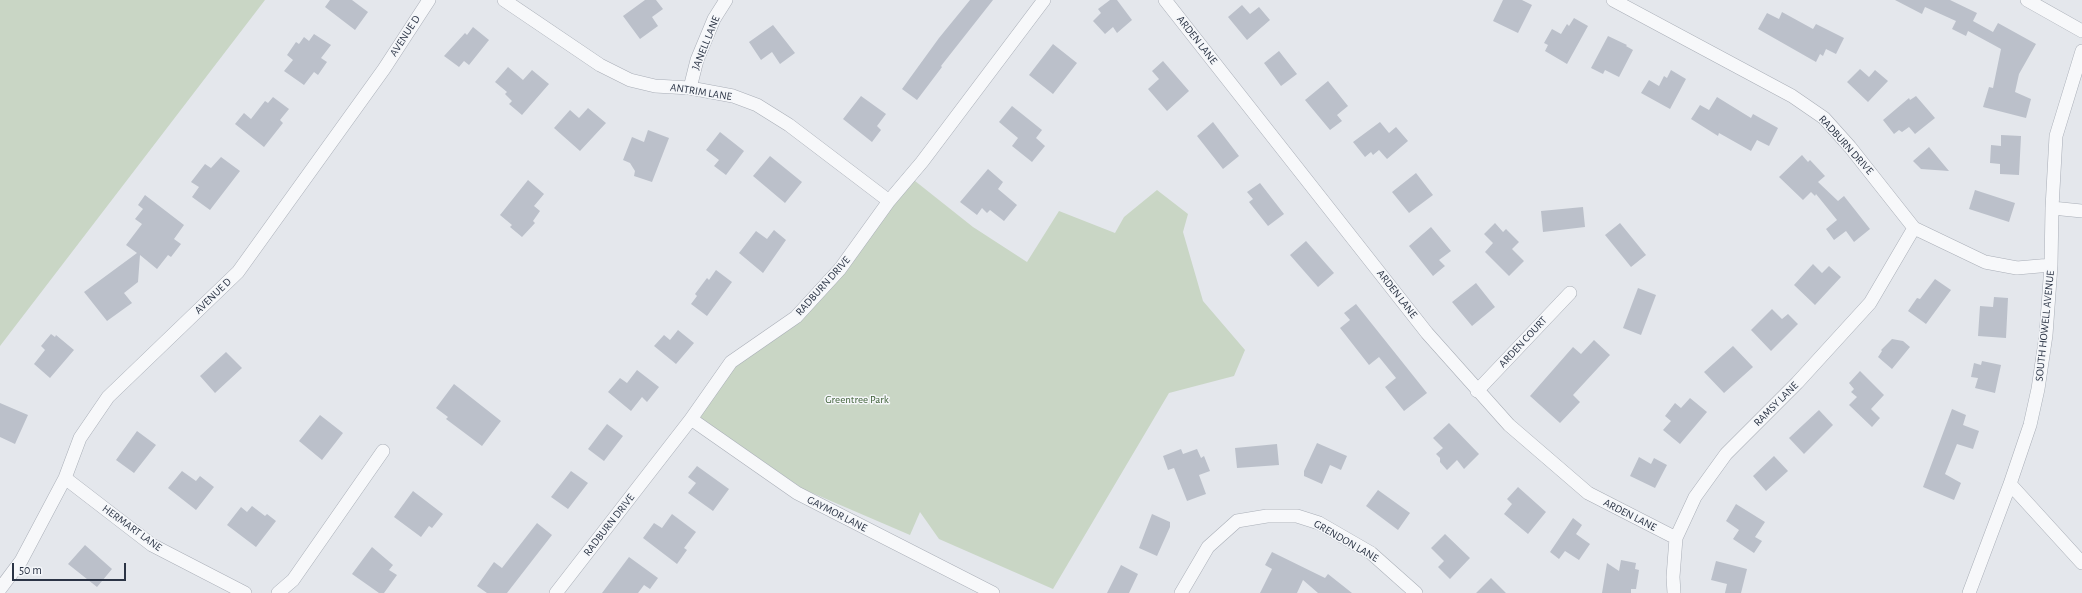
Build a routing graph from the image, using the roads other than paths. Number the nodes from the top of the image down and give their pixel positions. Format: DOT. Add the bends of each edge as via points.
graph roads {
  1 [pos="429,0"];
  2 [pos="504,0"];
  3 [pos="726,0"];
  4 [pos="1044,0"];
  5 [pos="1166,0"];
  6 [pos="1612,0"];
  7 [pos="2027,0"];
  8 [pos="2082,31"];
  9 [pos="2082,51"];
  10 [pos="690,88"];
  11 [pos="889,201"];
  12 [pos="2052,208"];
  13 [pos="2082,211"];
  14 [pos="1914,228"];
  15 [pos="2052,265"];
  16 [pos="1570,293"];
  17 [pos="1477,391"];
  18 [pos="691,419"];
  19 [pos="383,450"];
  20 [pos="65,478"];
  21 [pos="2010,484"];
  22 [pos="1676,538"];
  23 [pos="2082,563"];
  24 [pos="0,589"];
  25 [pos="245,593"];
  26 [pos="278,593"];
  27 [pos="556,593"];
  28 [pos="993,593"];
  29 [pos="1181,593"];
  30 [pos="1416,593"];
  31 [pos="1674,593"];
  32 [pos="1969,593"];
  1 -- 20 [label="street, AVENUE D" via="384,69 238,272 108,397 80,438"];
  2 -- 10 [label="street, ANTRIM LANE" via="600,65 630,80 655,86"];
  3 -- 10 [label="street, JANELL LANE" via="714,19 696,60"];
  4 -- 11 [label="street, RADBURN DRIVE" via="922,162"];
  5 -- 17 [label="street, ARDEN LANE" via="1427,333"];
  6 -- 14 [label="street, RADBURN DRIVE" via="1792,96 1824,118 1850,146"];
  7 -- 8 [label="street"];
  9 -- 12 [label="street, SOUTH HOWELL AVENUE" via="2056,136"];
  10 -- 11 [label="street, ANTRIM LANE" via="733,96 757,105 789,125"];
  11 -- 18 [label="street, RADBURN DRIVE" via="840,269 796,317 731,362"];
  12 -- 13 [label="street"];
  12 -- 15 [label="street, SOUTH HOWELL AVENUE"];
  14 -- 15 [label="street, RADBURN DRIVE" via="1985,262 2017,268"];
  14 -- 22 [label="street, RAMSY LANE" via="1870,303 1797,383 1726,454 1695,497"];
  15 -- 21 [label="street, SOUTH HOWELL AVENUE" via="2038,389 2030,425"];
  16 -- 17 [label="street, ARDEN COURT"];
  17 -- 22 [label="street, ARDEN LANE" via="1509,425 1588,494"];
  18 -- 27 [label="street, RADBURN DRIVE"];
  18 -- 28 [label="street, GAYMOR LANE" via="797,493"];
  19 -- 26 [label="street" via="293,580"];
  20 -- 24 [label="street, AVENUE D" via="21,561"];
  20 -- 25 [label="street, HERMART LANE" via="152,545"];
  21 -- 23 [label="street"];
  21 -- 32 [label="street, SOUTH HOWELL AVENUE"];
  22 -- 31 [label="street, RAMSY LANE"];
  29 -- 30 [label="street, GRENDON LANE" via="1208,547 1237,521 1266,516 1297,516 1319,523 1371,553"];
}
